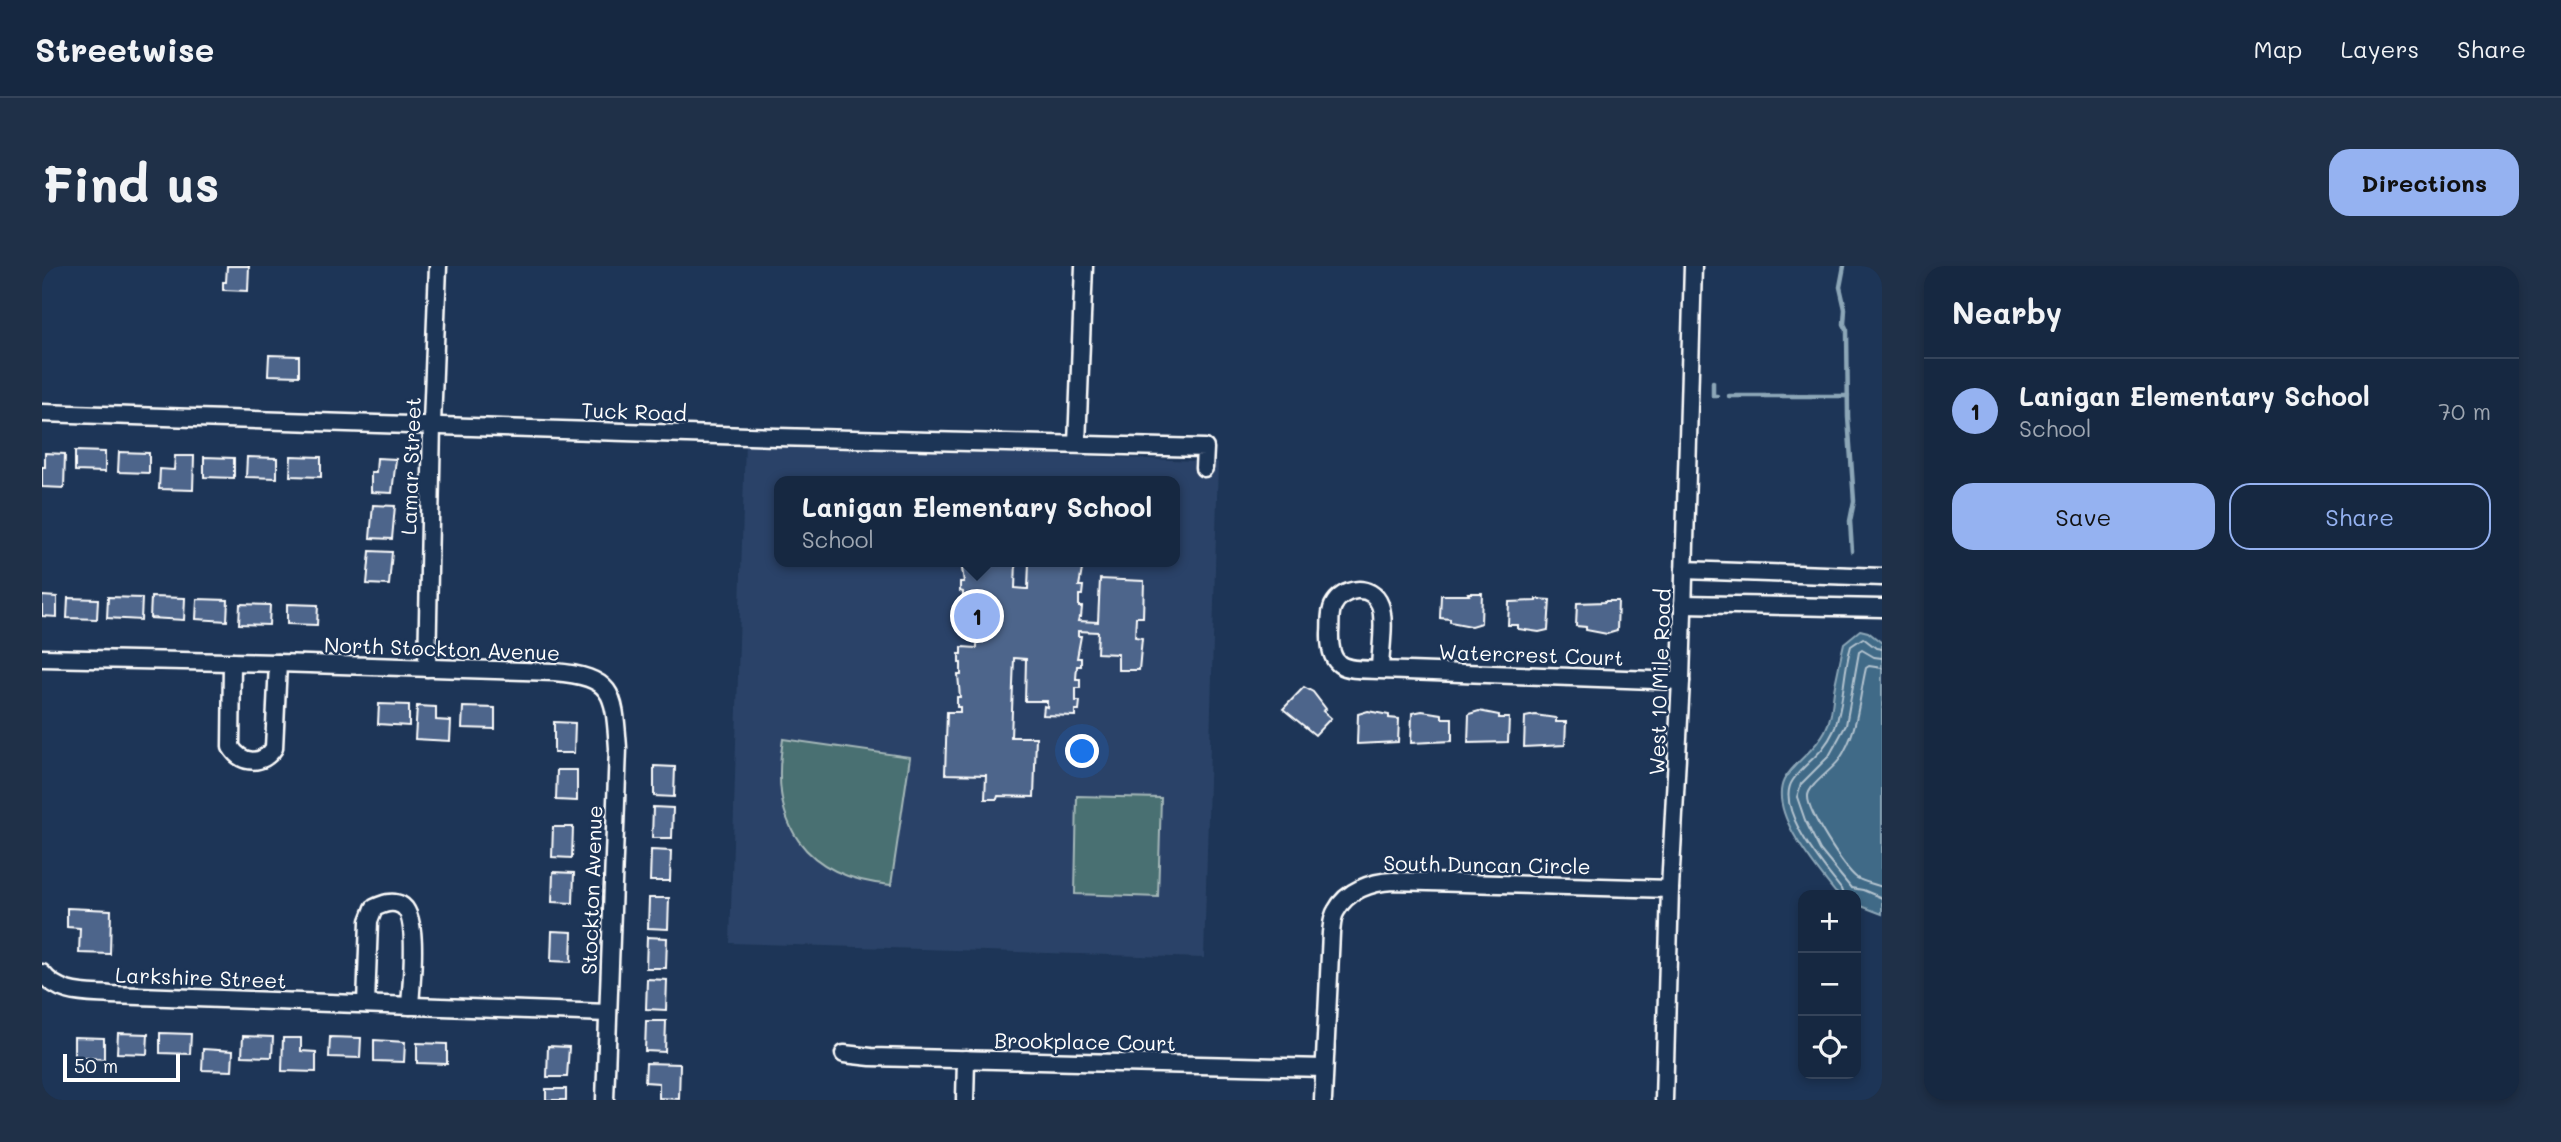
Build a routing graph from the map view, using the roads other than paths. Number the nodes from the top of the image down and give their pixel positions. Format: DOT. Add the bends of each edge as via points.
graph roads {
  1 [pos="438,266"];
  2 [pos="1084,266"];
  3 [pos="1693,266"];
  4 [pos="42,413"];
  5 [pos="432,424"];
  6 [pos="1077,444"];
  7 [pos="1204,468"];
  8 [pos="1684,570"];
  9 [pos="1882,577"];
  10 [pos="1683,604"];
  11 [pos="1882,608"];
  12 [pos="42,658"];
  13 [pos="232,662"];
  14 [pos="278,663"];
  15 [pos="427,668"];
  16 [pos="1380,670"];
  17 [pos="1681,681"];
  18 [pos="603,685"];
  19 [pos="1670,890"];
  20 [pos="42,973"];
  21 [pos="366,1004"];
  22 [pos="410,1006"];
  23 [pos="608,1013"];
  24 [pos="844,1054"];
  25 [pos="966,1059"];
  26 [pos="1324,1068"];
  27 [pos="605,1100"];
  28 [pos="965,1100"];
  29 [pos="1324,1100"];
  30 [pos="1664,1100"];
  1 -- 5 [label="street, Lamar Street"];
  2 -- 6 [label="street"];
  3 -- 8 [label="street, West 10 Mile Road"];
  4 -- 5 [label="street, Tuck Road"];
  5 -- 6 [label="street, Tuck Road"];
  5 -- 15 [label="street, Lamar Street"];
  6 -- 7 [label="street, Tuck Road" via="1205,448"];
  8 -- 9 [label="street"];
  8 -- 10 [label="street, West 10 Mile Road"];
  10 -- 11 [label="street"];
  10 -- 17 [label="street, West 10 Mile Road"];
  12 -- 13 [label="street, North Stockton Avenue"];
  13 -- 14 [label="street, North Stockton Avenue"];
  13 -- 14 [label="street" via="231,747 241,758 252,761 268,756 274,748"];
  14 -- 15 [label="street, North Stockton Avenue"];
  15 -- 18 [label="street, North Stockton Avenue" via="582,674"];
  16 -- 16 [label="street, Watercrest Court" via="1380,602 1374,595 1351,590 1331,610 1329,652 1348,668"];
  16 -- 17 [label="street, Watercrest Court"];
  17 -- 19 [label="street, West 10 Mile Road"];
  18 -- 23 [label="street, Stockton Avenue" via="614,705 618,748"];
  19 -- 26 [label="street, South Duncan Circle" via="1393,881 1356,891 1335,912 1331,933"];
  19 -- 30 [label="street, West 10 Mile Road"];
  20 -- 21 [label="street, Larkshire Street" via="52,985 76,992"];
  21 -- 22 [label="street, Larkshire Street"];
  21 -- 22 [label="street" via="369,921 374,908 388,902 409,912 413,926"];
  22 -- 23 [label="street, Larkshire Street"];
  23 -- 27 [label="street, Stockton Avenue"];
  24 -- 25 [label="street, Brookplace Court"];
  25 -- 26 [label="street, Brookplace Court"];
  25 -- 28 [label="street"];
  26 -- 29 [label="street, South Duncan Circle"];
}
